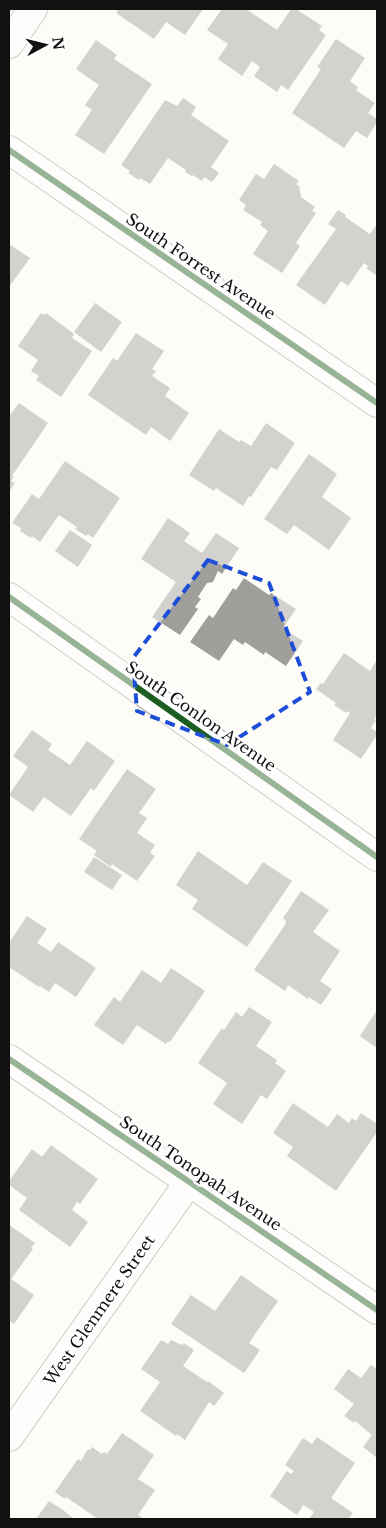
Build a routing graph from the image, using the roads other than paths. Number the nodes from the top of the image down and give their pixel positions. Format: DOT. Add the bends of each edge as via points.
graph roads {
  1 [pos="33,9"];
  2 [pos="9,44"];
  3 [pos="9,150"];
  4 [pos="377,403"];
  5 [pos="9,597"];
  6 [pos="377,857"];
  7 [pos="9,1059"];
  8 [pos="189,1182"];
  9 [pos="377,1310"];
  10 [pos="9,1437"];
  1 -- 2 [label="street"];
  3 -- 4 [label="street, South Forrest Avenue"];
  5 -- 6 [label="street, South Conlon Avenue"];
  7 -- 8 [label="street, South Tonopah Avenue"];
  8 -- 9 [label="street, South Tonopah Avenue"];
  8 -- 10 [label="street, West Glenmere Street"];
}
